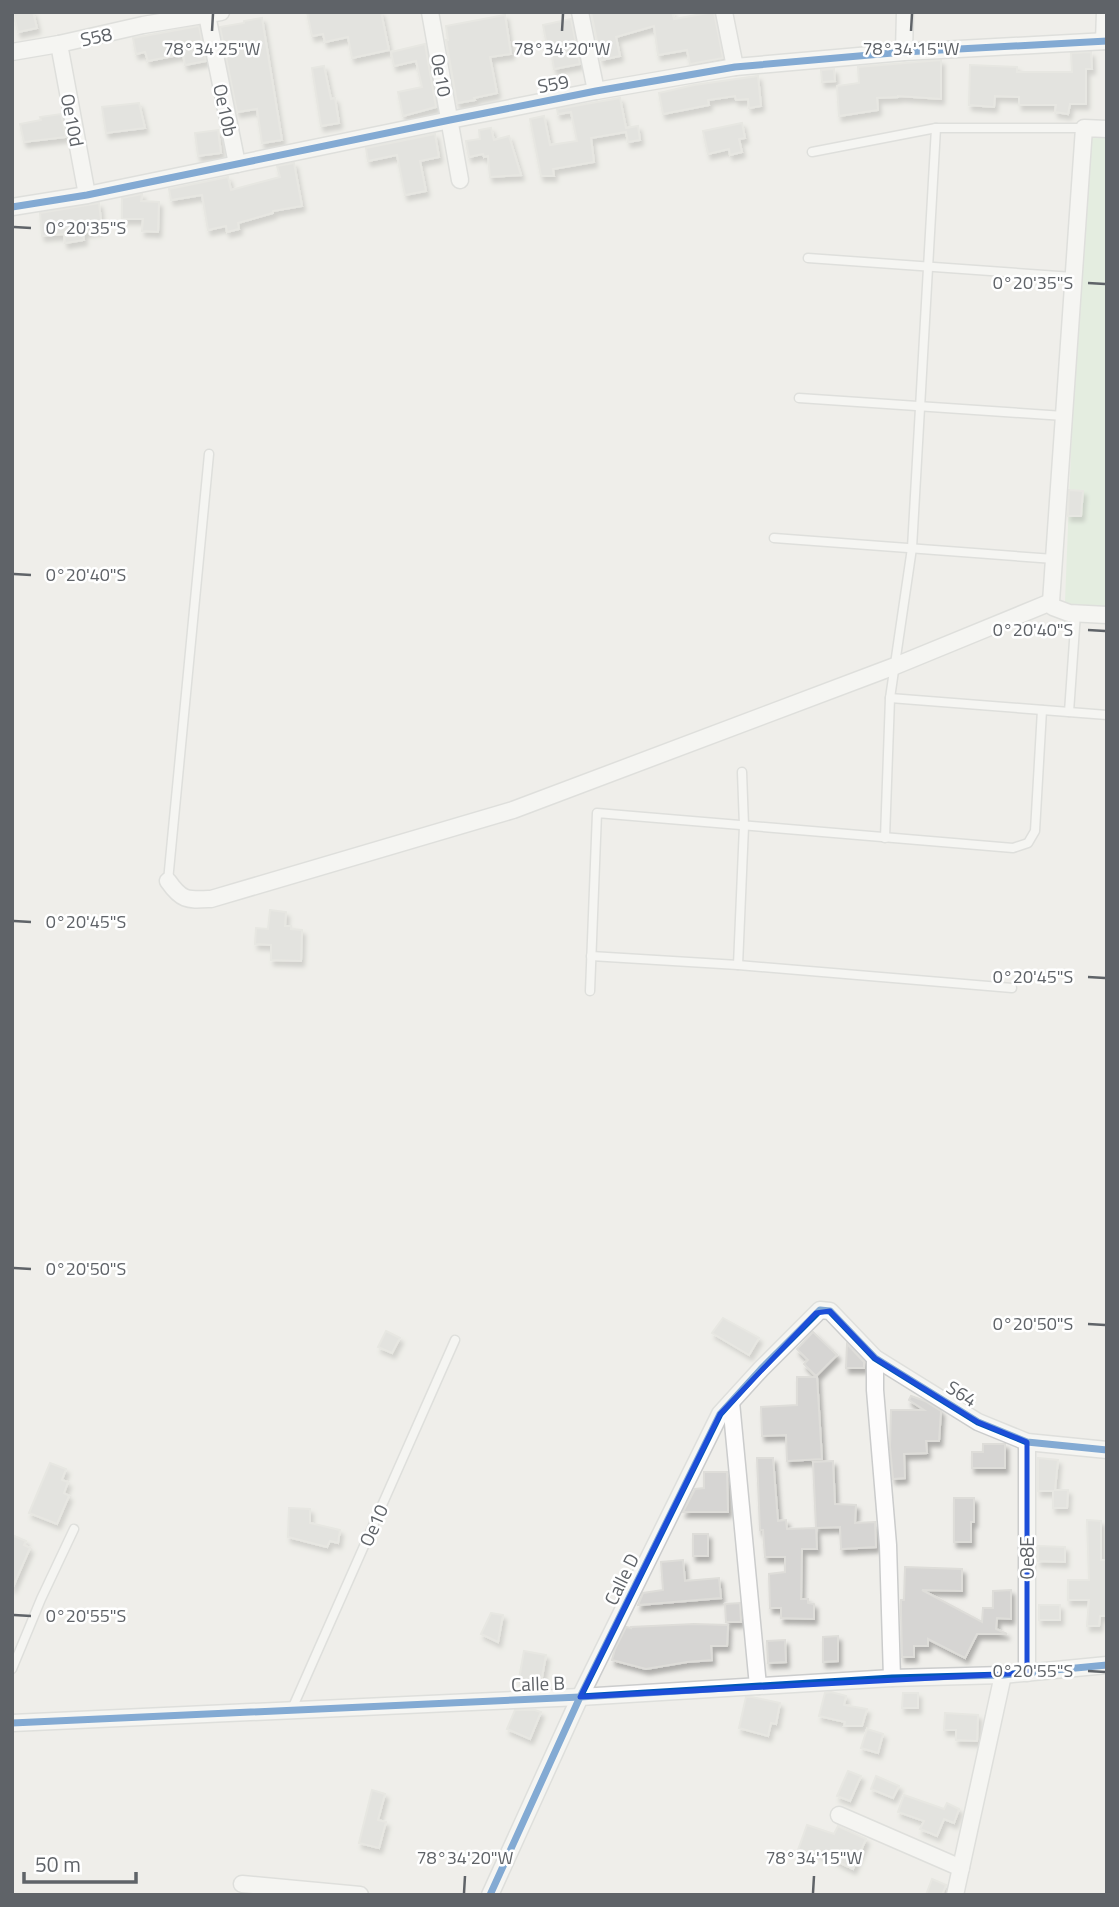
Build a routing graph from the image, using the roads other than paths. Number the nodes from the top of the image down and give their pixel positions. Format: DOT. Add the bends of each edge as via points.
graph roads {
  1 [pos="430,12"];
  2 [pos="580,12"];
  3 [pos="724,12"];
  4 [pos="905,12"];
  5 [pos="1105,12"];
  6 [pos="214,14"];
  7 [pos="142,19"];
  8 [pos="1105,41"];
  9 [pos="59,44"];
  10 [pos="904,51"];
  11 [pos="12,52"];
  12 [pos="735,67"];
  13 [pos="596,91"];
  14 [pos="450,120"];
  15 [pos="936,128"];
  16 [pos="1084,128"];
  17 [pos="1107,129"];
  18 [pos="812,152"];
  19 [pos="237,164"];
  20 [pos="460,180"];
  21 [pos="87,195"];
  22 [pos="12,207"];
  23 [pos="808,258"];
  24 [pos="928,266"];
  25 [pos="1074,277"];
  26 [pos="800,398"];
  27 [pos="920,406"];
  28 [pos="1064,416"];
  29 [pos="209,454"];
  30 [pos="774,538"];
  31 [pos="912,548"];
  32 [pos="1054,559"];
  33 [pos="1051,602"];
  34 [pos="1076,613"];
  35 [pos="1107,615"];
  36 [pos="895,666"];
  37 [pos="890,698"];
  38 [pos="1042,710"];
  39 [pos="1069,712"];
  40 [pos="1107,715"];
  41 [pos="742,772"];
  42 [pos="744,826"];
  43 [pos="885,838"];
  44 [pos="168,881"];
  45 [pos="591,956"];
  46 [pos="738,965"];
  47 [pos="1012,988"];
  48 [pos="590,991"];
  49 [pos="825,1310"];
  50 [pos="455,1340"];
  51 [pos="875,1357"];
  52 [pos="731,1402"];
  53 [pos="1027,1443"];
  54 [pos="1107,1450"];
  55 [pos="74,1529"];
  56 [pos="1107,1665"];
  57 [pos="12,1669"];
  58 [pos="1027,1673"];
  59 [pos="1003,1675"];
  60 [pos="892,1678"];
  61 [pos="758,1686"];
  62 [pos="580,1697"];
  63 [pos="292,1709"];
  64 [pos="12,1723"];
  65 [pos="839,1815"];
  66 [pos="961,1868"];
  67 [pos="242,1884"];
  68 [pos="360,1895"];
  69 [pos="491,1895"];
  70 [pos="955,1895"];
  1 -- 14 [label="street, Oe10"];
  2 -- 13 [label="street"];
  3 -- 12 [label="street"];
  4 -- 10 [label="street"];
  5 -- 8 [label="street"];
  6 -- 7 [label="street, S58"];
  6 -- 19 [label="street, Oe10b"];
  7 -- 9 [label="street, S58"];
  8 -- 10 [label="street, S59"];
  9 -- 11 [label="street, S58"];
  9 -- 21 [label="street, Oe10d"];
  10 -- 12 [label="street, S59"];
  12 -- 13 [label="street, S59"];
  13 -- 14 [label="street, S59"];
  14 -- 19 [label="street, S59"];
  14 -- 20 [label="street, Oe10"];
  15 -- 16 [label="lane"];
  15 -- 18 [label="lane"];
  15 -- 24 [label="lane"];
  16 -- 17 [label="street"];
  16 -- 25 [label="street"];
  19 -- 21 [label="street, S59"];
  21 -- 22 [label="street, S59"];
  23 -- 24 [label="lane"];
  24 -- 25 [label="lane"];
  24 -- 27 [label="lane"];
  25 -- 28 [label="street"];
  26 -- 27 [label="lane"];
  27 -- 28 [label="lane"];
  27 -- 31 [label="lane"];
  28 -- 32 [label="street"];
  29 -- 44 [label="lane"];
  30 -- 31 [label="lane"];
  31 -- 32 [label="lane"];
  31 -- 36 [label="lane"];
  32 -- 33 [label="street"];
  33 -- 34 [label="street" via="1061,612"];
  33 -- 36 [label="street"];
  34 -- 35 [label="street"];
  34 -- 39 [label="lane"];
  36 -- 37 [label="lane"];
  36 -- 44 [label="street" via="513,810 211,899 189,900 177,895"];
  37 -- 38 [label="lane"];
  37 -- 43 [label="lane"];
  38 -- 39 [label="lane"];
  38 -- 43 [label="lane" via="1035,831 1028,844 1013,848"];
  39 -- 40 [label="lane"];
  41 -- 42 [label="lane"];
  42 -- 43 [label="lane"];
  42 -- 45 [label="lane" via="597,813"];
  42 -- 46 [label="lane"];
  45 -- 46 [label="lane"];
  45 -- 48 [label="lane"];
  46 -- 47 [label="lane"];
  49 -- 51 [label="street, S64"];
  49 -- 52 [label="street, Calle D" via="816,1313"];
  50 -- 63 [label="lane, Oe10"];
  51 -- 53 [label="street, S64" via="978,1422"];
  51 -- 60 [label="street"];
  52 -- 61 [label="street"];
  52 -- 62 [label="street, Calle D" via="720,1414"];
  53 -- 54 [label="street, S64"];
  53 -- 58 [label="street, Oe8E"];
  55 -- 57 [label="lane"];
  56 -- 58 [label="street, Calle B"];
  58 -- 59 [label="street, Calle B"];
  59 -- 60 [label="street, Calle B"];
  59 -- 66 [label="street"];
  60 -- 61 [label="street, Calle B"];
  61 -- 62 [label="street, Calle B"];
  62 -- 63 [label="street, Calle B"];
  62 -- 69 [label="street, Calle D"];
  63 -- 64 [label="street, Calle B"];
  65 -- 66 [label="street"];
  66 -- 70 [label="street"];
  67 -- 68 [label="street"];
}
